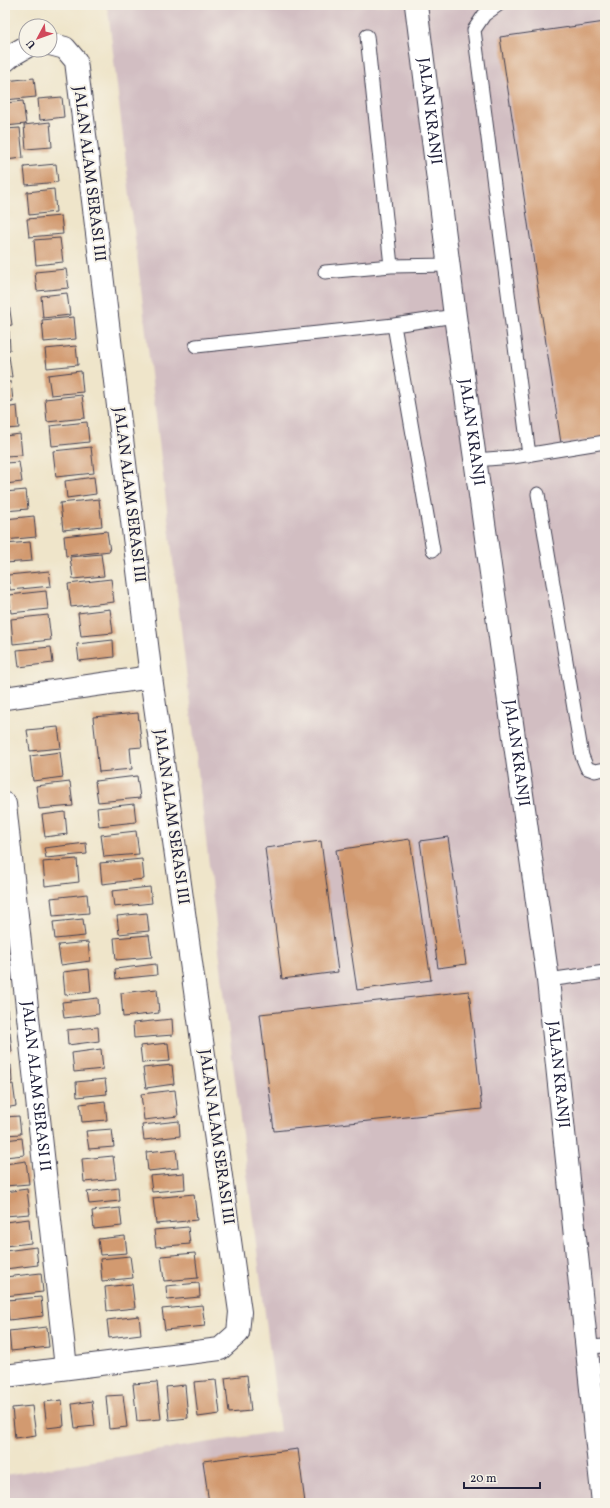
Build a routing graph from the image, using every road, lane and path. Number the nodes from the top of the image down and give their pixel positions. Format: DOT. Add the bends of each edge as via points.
graph roads {
  1 [pos="416,5"];
  2 [pos="498,5"];
  3 [pos="367,36"];
  4 [pos="58,46"];
  5 [pos="18,51"];
  6 [pos="5,61"];
  7 [pos="449,265"];
  8 [pos="391,266"];
  9 [pos="325,272"];
  10 [pos="455,316"];
  11 [pos="394,325"];
  12 [pos="196,346"];
  13 [pos="605,442"];
  14 [pos="528,455"];
  15 [pos="475,460"];
  16 [pos="538,494"];
  17 [pos="433,550"];
  18 [pos="151,677"];
  19 [pos="5,698"];
  20 [pos="605,769"];
  21 [pos="5,804"];
  22 [pos="605,972"];
  23 [pos="548,980"];
  24 [pos="596,1347"];
  25 [pos="66,1368"];
  26 [pos="5,1376"];
  27 [pos="604,1503"];
  1 -- 7 [label="street, JALAN KRANJI"];
  2 -- 14 [label="lane" via="484,15 474,30"];
  3 -- 8 [label="lane"];
  4 -- 18 [label="street, JALAN ALAM SERASI III" via="65,48 76,61"];
  5 -- 6 [label="street"];
  7 -- 8 [label="lane"];
  7 -- 10 [label="street, JALAN KRANJI"];
  8 -- 9 [label="lane"];
  10 -- 11 [label="lane"];
  10 -- 15 [label="street, JALAN KRANJI"];
  11 -- 12 [label="lane"];
  11 -- 17 [label="lane"];
  13 -- 14 [label="lane"];
  14 -- 15 [label="lane"];
  15 -- 23 [label="street, JALAN KRANJI"];
  16 -- 20 [label="lane" via="582,756 587,768 595,771"];
  18 -- 19 [label="street"];
  18 -- 25 [label="street, JALAN ALAM SERASI III" via="240,1312 238,1333 220,1349"];
  21 -- 25 [label="street, JALAN ALAM SERASI II"];
  22 -- 23 [label="lane"];
  23 -- 24 [label="street, JALAN KRANJI"];
  24 -- 27 [label="street, JALAN KRANJI"];
  25 -- 26 [label="street, JALAN ALAM SERASI III"];
}
